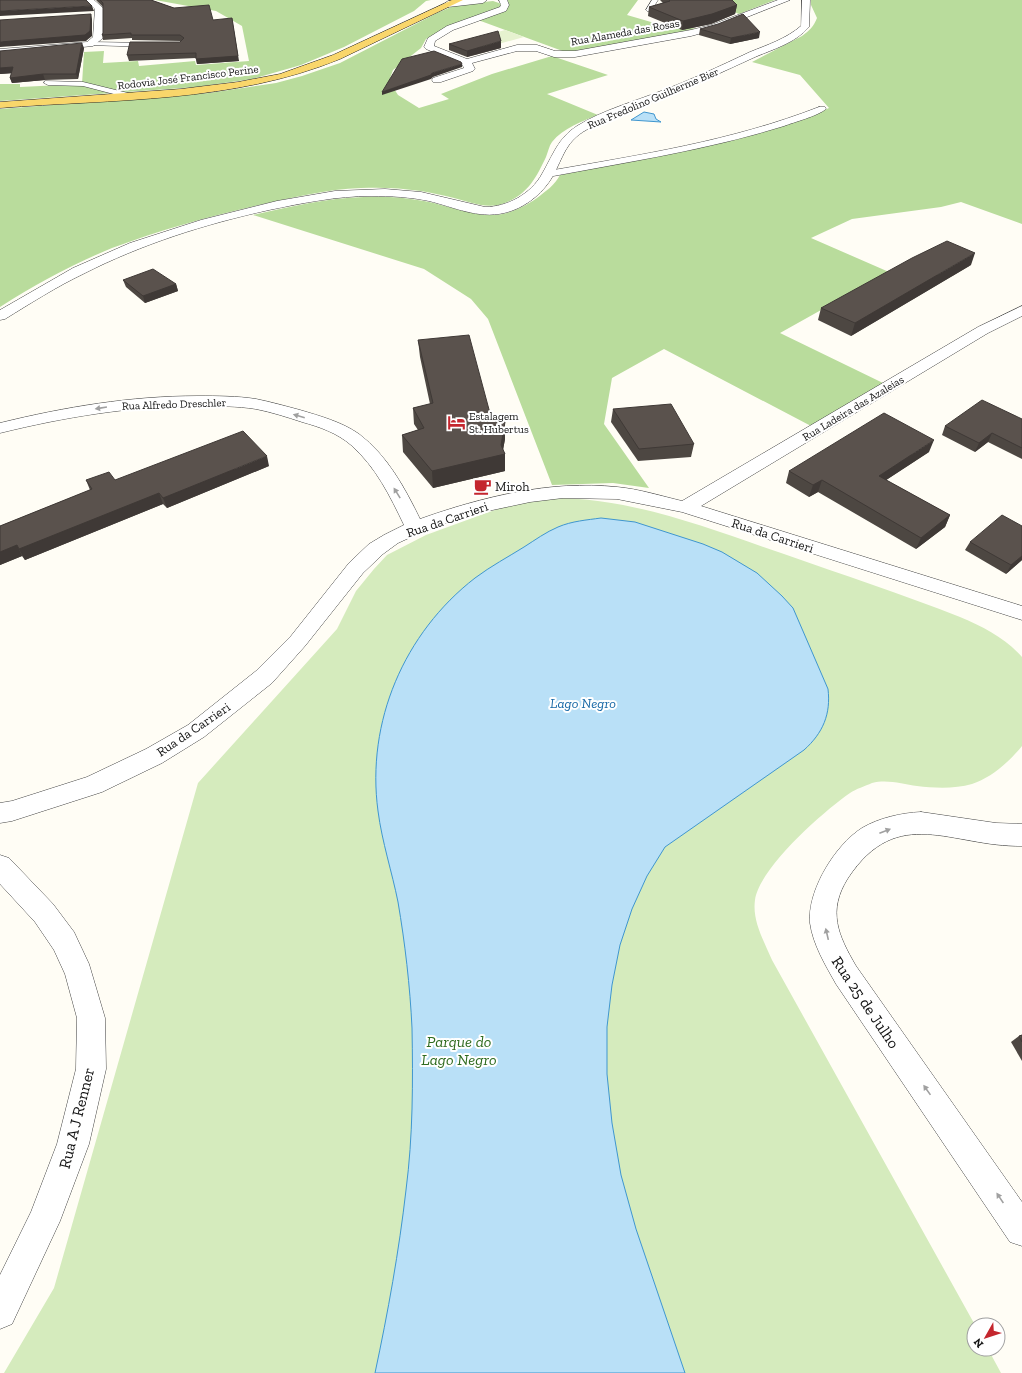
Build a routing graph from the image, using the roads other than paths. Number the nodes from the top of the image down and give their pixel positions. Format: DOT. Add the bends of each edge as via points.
graph roads {
  1 [pos="89,0"];
  2 [pos="459,0"];
  3 [pos="483,0"];
  4 [pos="504,0"];
  5 [pos="655,0"];
  6 [pos="786,0"];
  7 [pos="806,0"];
  8 [pos="448,4"];
  9 [pos="649,10"];
  10 [pos="90,44"];
  11 [pos="158,44"];
  12 [pos="0,52"];
  13 [pos="466,62"];
  14 [pos="437,80"];
  15 [pos="48,83"];
  16 [pos="129,96"];
  17 [pos="0,105"];
  18 [pos="822,109"];
  19 [pos="548,174"];
  20 [pos="1019,314"];
  21 [pos="0,316"];
  22 [pos="0,428"];
  23 [pos="685,507"];
  24 [pos="415,528"];
  25 [pos="1022,613"];
  26 [pos="0,813"];
  27 [pos="1022,835"];
  28 [pos="0,866"];
  29 [pos="1022,1230"];
  30 [pos="0,1312"];
  1 -- 10 [label="street" via="99,8 96,14 98,38"];
  2 -- 8 [label="main road, Rodovia José Francisco Perine"];
  3 -- 8 [label="street"];
  4 -- 13 [label="street" via="502,9 450,28 431,40 429,47"];
  5 -- 9 [label="lane"];
  6 -- 13 [label="street, Rua Alameda das Rosas" via="691,33 575,54 554,54 537,48 517,48"];
  7 -- 19 [label="street, Rua Fredolino Guilherme Bier" via="805,27 802,30 698,80 601,117 563,142"];
  8 -- 16 [label="main road, Rodovia José Francisco Perine" via="338,56 295,73 224,87"];
  10 -- 11 [label="lane"];
  10 -- 12 [label="street"];
  13 -- 14 [label="street" via="470,69"];
  15 -- 16 [label="lane" via="83,84"];
  16 -- 17 [label="main road, Rodovia José Francisco Perine"];
  18 -- 19 [label="lane" via="742,135"];
  19 -- 21 [label="street, Rua Fredolino Guilherme Bier" via="541,185 521,200 497,210 473,209 417,195 362,192 317,197 226,217 159,237 92,264"];
  20 -- 23 [label="street, Rua Ladeira das Azaleias" via="983,330"];
  24 -- 22 [label="street, Rua Alfredo Dreschler, one-way" via="380,464 356,440 323,423 255,404 170,402 108,406"];
  23 -- 24 [label="street, Rua da Carrieri" via="618,493 563,492 530,496 471,509"];
  23 -- 25 [label="street, Rua da Carrieri"];
  24 -- 26 [label="street, Rua da Carrieri" via="391,539 356,568 298,640 264,677 196,731 154,756 94,785"];
  29 -- 27 [label="street, Rua 25 de Julho, one-way" via="846,975 830,946 823,916 826,896 838,872 868,838 883,831 917,823 990,834"];
  28 -- 30 [label="street, Rua A J Renner" via="48,919 64,941 79,973 91,1018 91,1069 73,1144 44,1221"];
}
